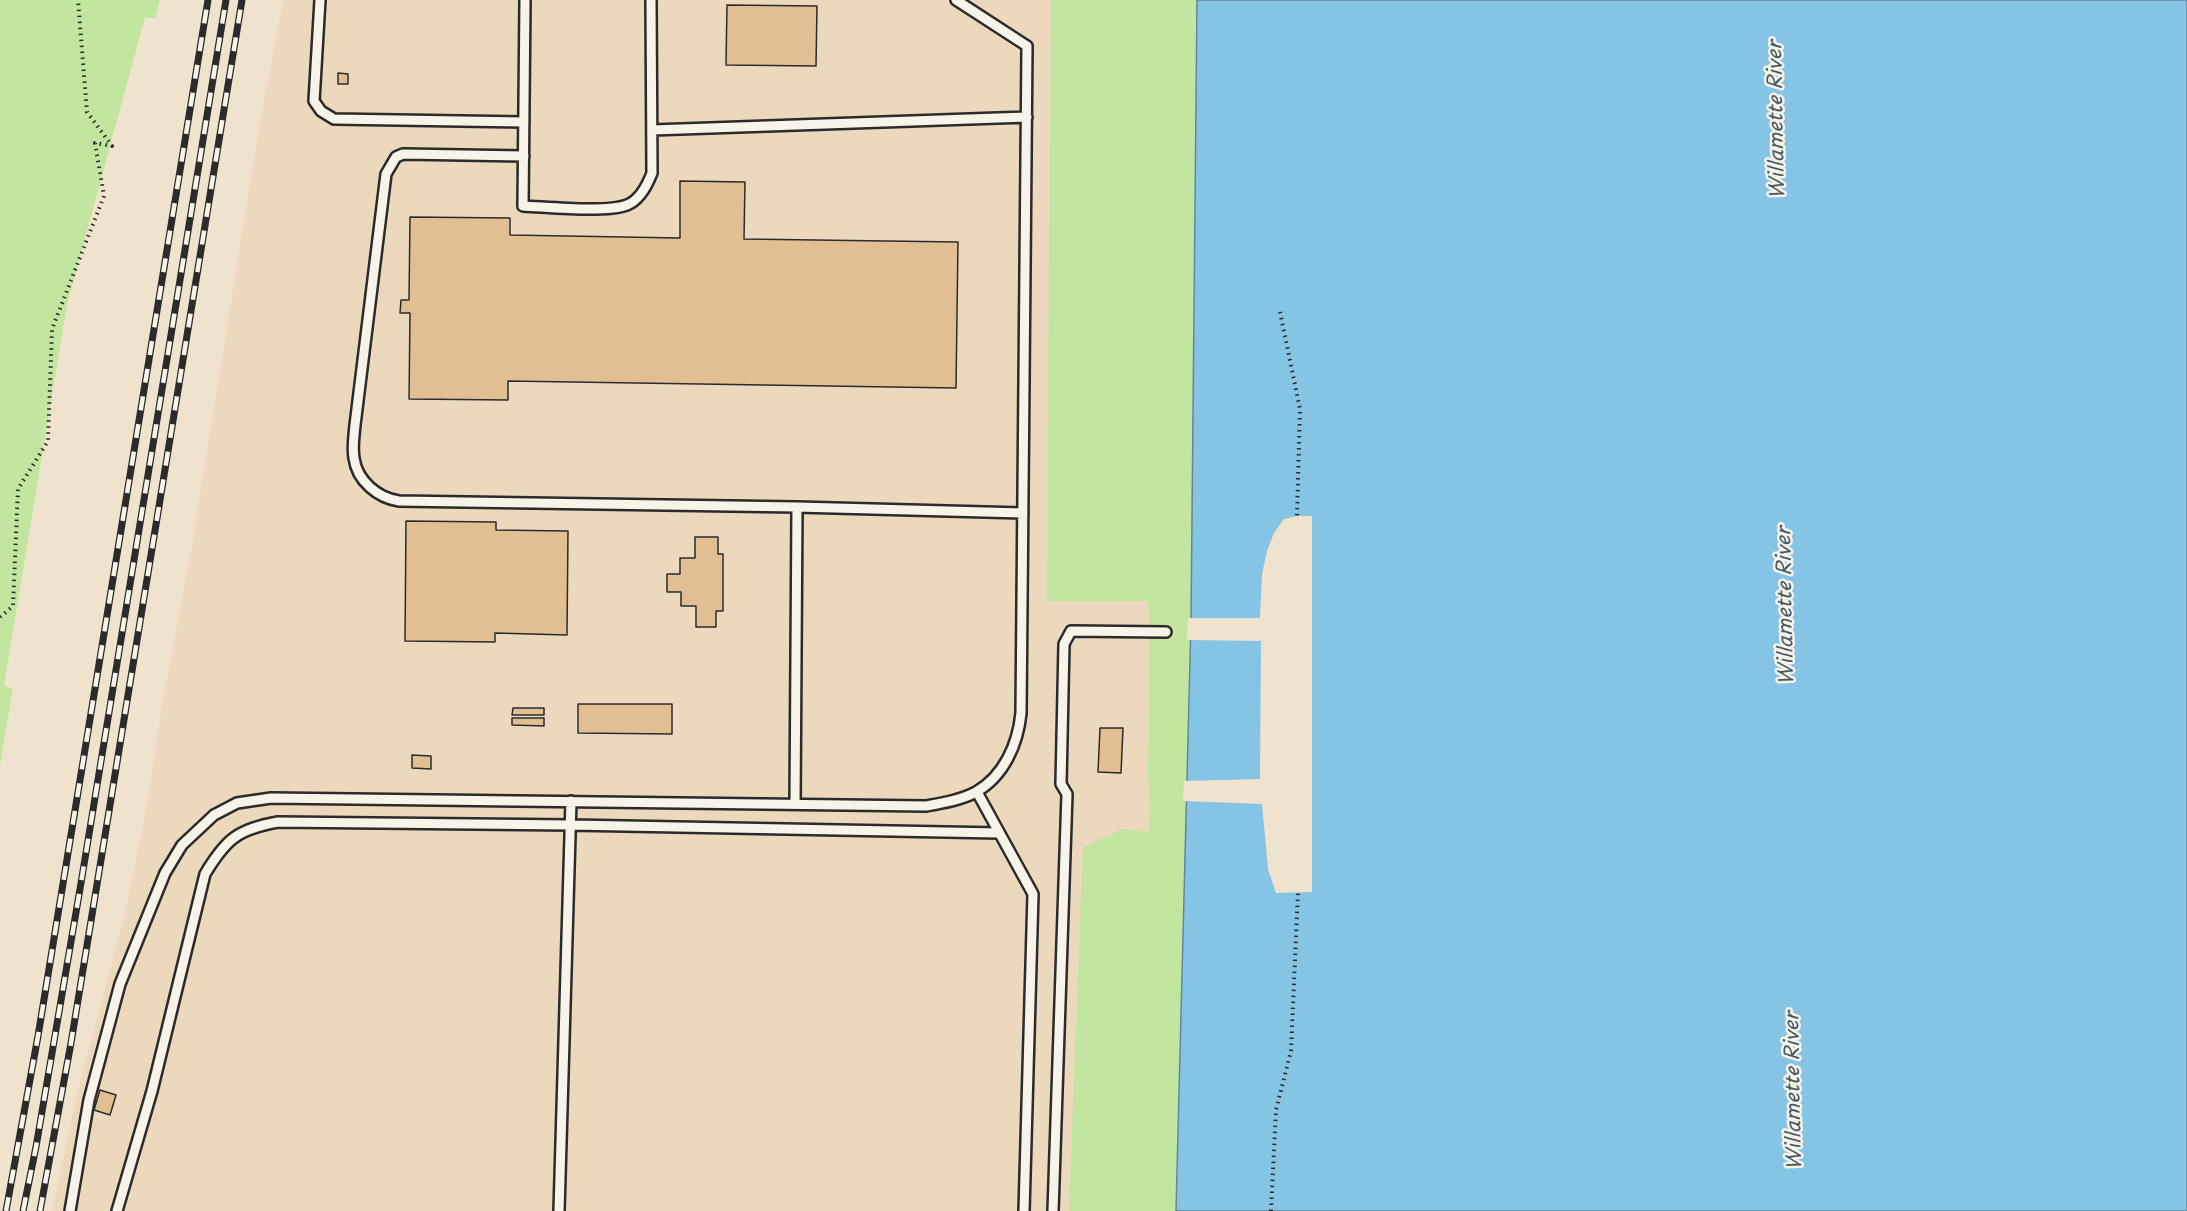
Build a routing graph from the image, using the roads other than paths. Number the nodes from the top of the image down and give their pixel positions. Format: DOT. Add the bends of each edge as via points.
graph roads {
  1 [pos="320,0"];
  2 [pos="525,0"];
  3 [pos="651,0"];
  4 [pos="956,0"];
  5 [pos="1027,117"];
  6 [pos="524,122"];
  7 [pos="652,130"];
  8 [pos="524,156"];
  9 [pos="797,507"];
  10 [pos="1023,513"];
  11 [pos="1166,632"];
  12 [pos="977,792"];
  13 [pos="571,801"];
  14 [pos="795,804"];
  15 [pos="571,825"];
  16 [pos="999,833"];
  17 [pos="70,1211"];
  18 [pos="117,1211"];
  19 [pos="559,1211"];
  20 [pos="1024,1211"];
  21 [pos="1053,1211"];
  1 -- 6 [label="lane" via="314,101 327,115 334,119"];
  2 -- 6 [label="lane"];
  3 -- 7 [label="lane"];
  4 -- 5 [label="lane" via="1027,46"];
  5 -- 7 [label="lane"];
  5 -- 10 [label="lane"];
  6 -- 8 [label="lane"];
  7 -- 8 [label="lane" via="652,173 648,183 638,198 613,209 523,206"];
  8 -- 9 [label="lane" via="403,154 396,157 386,174 355,425 353,457 365,483 388,500 399,501"];
  9 -- 10 [label="lane"];
  9 -- 14 [label="lane"];
  10 -- 12 [label="lane" via="1019,731 1006,763"];
  11 -- 21 [label="lane" via="1071,632 1064,644 1061,784 1067,794"];
  12 -- 14 [label="lane" via="926,806"];
  12 -- 16 [label="lane"];
  13 -- 14 [label="lane"];
  13 -- 15 [label="lane"];
  13 -- 17 [label="lane" via="271,798 237,803 207,820 182,845 165,873 120,984 88,1100"];
  15 -- 16 [label="lane"];
  15 -- 18 [label="lane" via="278,822 255,826 235,836 219,851 205,874 152,1091"];
  15 -- 19 [label="lane"];
  16 -- 20 [label="lane" via="1033,894"];
}
